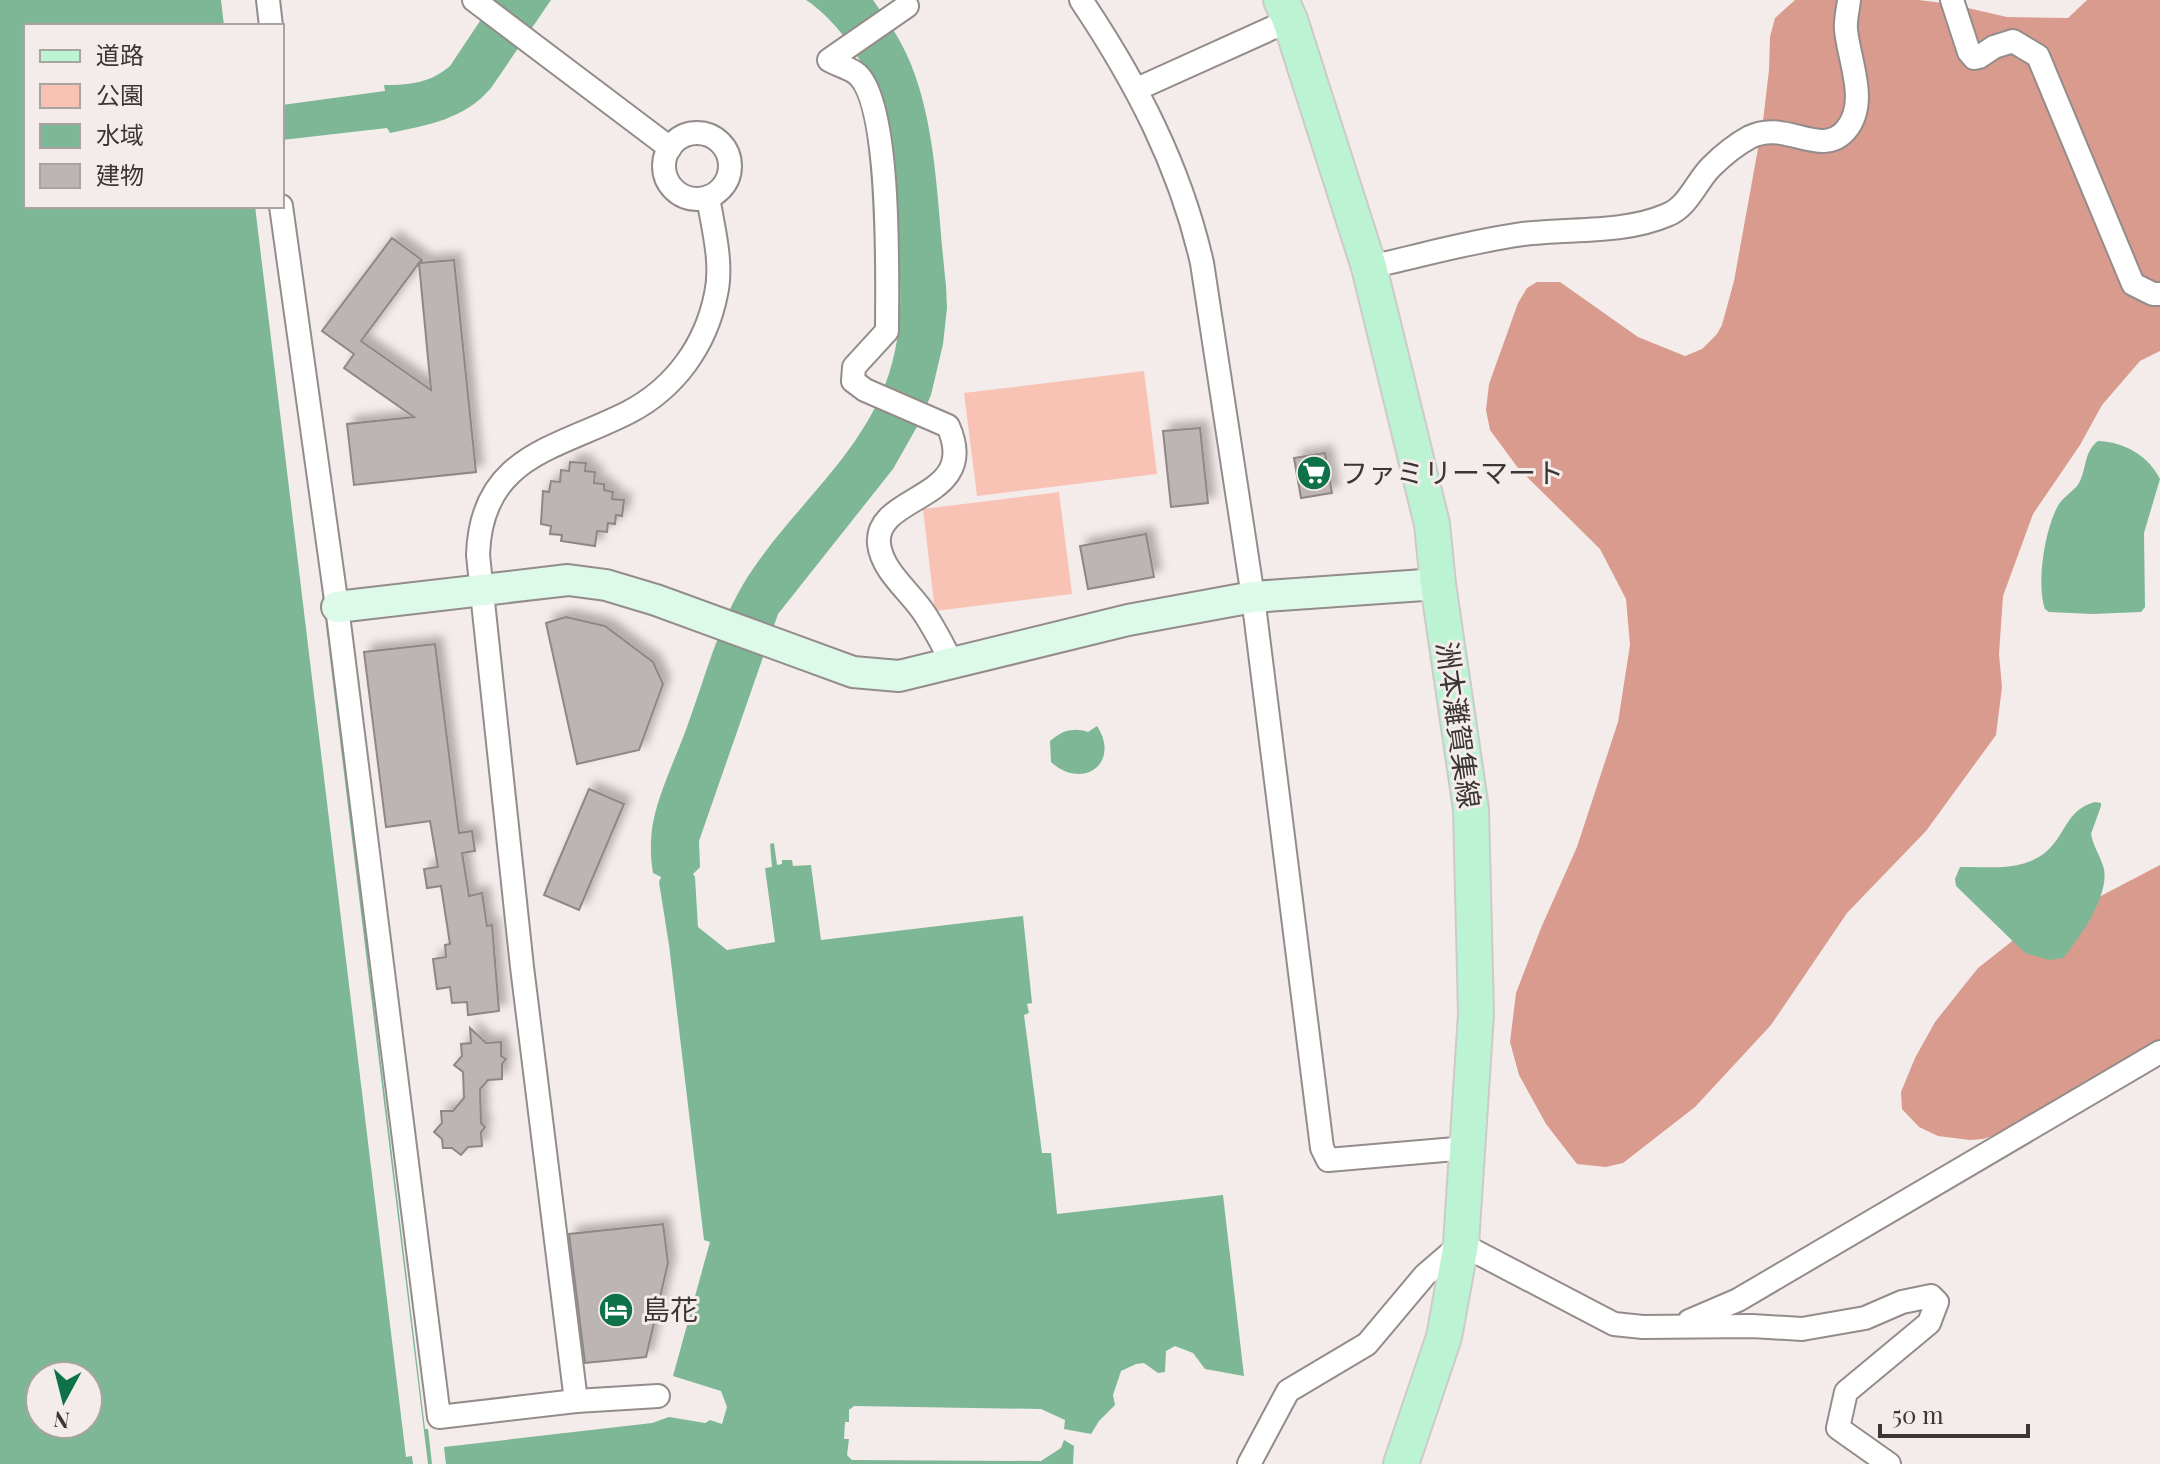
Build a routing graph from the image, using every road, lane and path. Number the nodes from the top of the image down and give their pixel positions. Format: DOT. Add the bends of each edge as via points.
graph roads {
  1 [pos="268,0"];
  2 [pos="474,0"];
  3 [pos="1081,0"];
  4 [pos="1849,0"];
  5 [pos="1952,0"];
  6 [pos="907,6"];
  7 [pos="1286,10"];
  8 [pos="271,24"];
  9 [pos="1137,89"];
  10 [pos="670,148"];
  11 [pos="708,197"];
  12 [pos="281,208"];
  13 [pos="1369,267"];
  14 [pos="2160,294"];
  15 [pos="1438,584"];
  16 [pos="482,592"];
  17 [pos="1253,597"];
  18 [pos="337,607"];
  19 [pos="953,664"];
  20 [pos="2160,1052"];
  21 [pos="1467,1148"];
  22 [pos="1461,1244"];
  23 [pos="1669,1328"];
  24 [pos="658,1396"];
  25 [pos="576,1401"];
  26 [pos="1249,1464"];
  27 [pos="1401,1464"];
  28 [pos="1889,1464"];
  1 -- 8 [label="street"];
  2 -- 10 [label="street"];
  3 -- 9 [label="street"];
  4 -- 13 [label="street" via="1846,27 1856,112 1833,141 1779,131 1749,138 1712,166 1680,208 1666,216 1521,234"];
  5 -- 14 [label="street" via="1974,58 2013,41 2038,56 2133,284"];
  6 -- 19 [label="street" via="829,60 857,74 870,95 878,125 888,241 887,331 854,367 853,381 948,426 957,446 944,481 890,516 879,531 879,545 884,563 924,612"];
  7 -- 9 [label="street"];
  7 -- 13 [label="main road, 洲本灘賀集線"];
  9 -- 17 [label="street" via="1194,227"];
  10 -- 11 [label="street" via="664,170 674,189 692,199"];
  10 -- 11 [label="street" via="699,133 727,151 730,171 721,190"];
  11 -- 16 [label="street" via="717,292 687,364 656,395 629,412 541,450 510,473 481,518"];
  12 -- 18 [label="street"];
  13 -- 15 [label="main road, 洲本灘賀集線" via="1432,524"];
  15 -- 17 [label="street"];
  15 -- 21 [label="main road, 洲本灘賀集線" via="1471,809 1476,1014"];
  16 -- 18 [label="street"];
  16 -- 19 [label="street" via="568,580 606,585 853,672 899,676"];
  16 -- 25 [label="street"];
  17 -- 19 [label="street" via="1128,620"];
  17 -- 21 [label="street" via="1322,1148 1328,1160"];
  18 -- 25 [label="street" via="439,1417"];
  20 -- 23 [label="street" via="1738,1300"];
  21 -- 22 [label="main road, 洲本灘賀集線"];
  22 -- 23 [label="street" via="1614,1324"];
  22 -- 26 [label="street" via="1425,1275 1367,1344 1288,1391"];
  22 -- 27 [label="main road, 洲本灘賀集線" via="1444,1337"];
  23 -- 28 [label="street" via="1802,1329 1865,1318 1931,1296 1937,1302 1929,1323 1846,1392 1838,1428"];
  24 -- 25 [label="street"];
}
